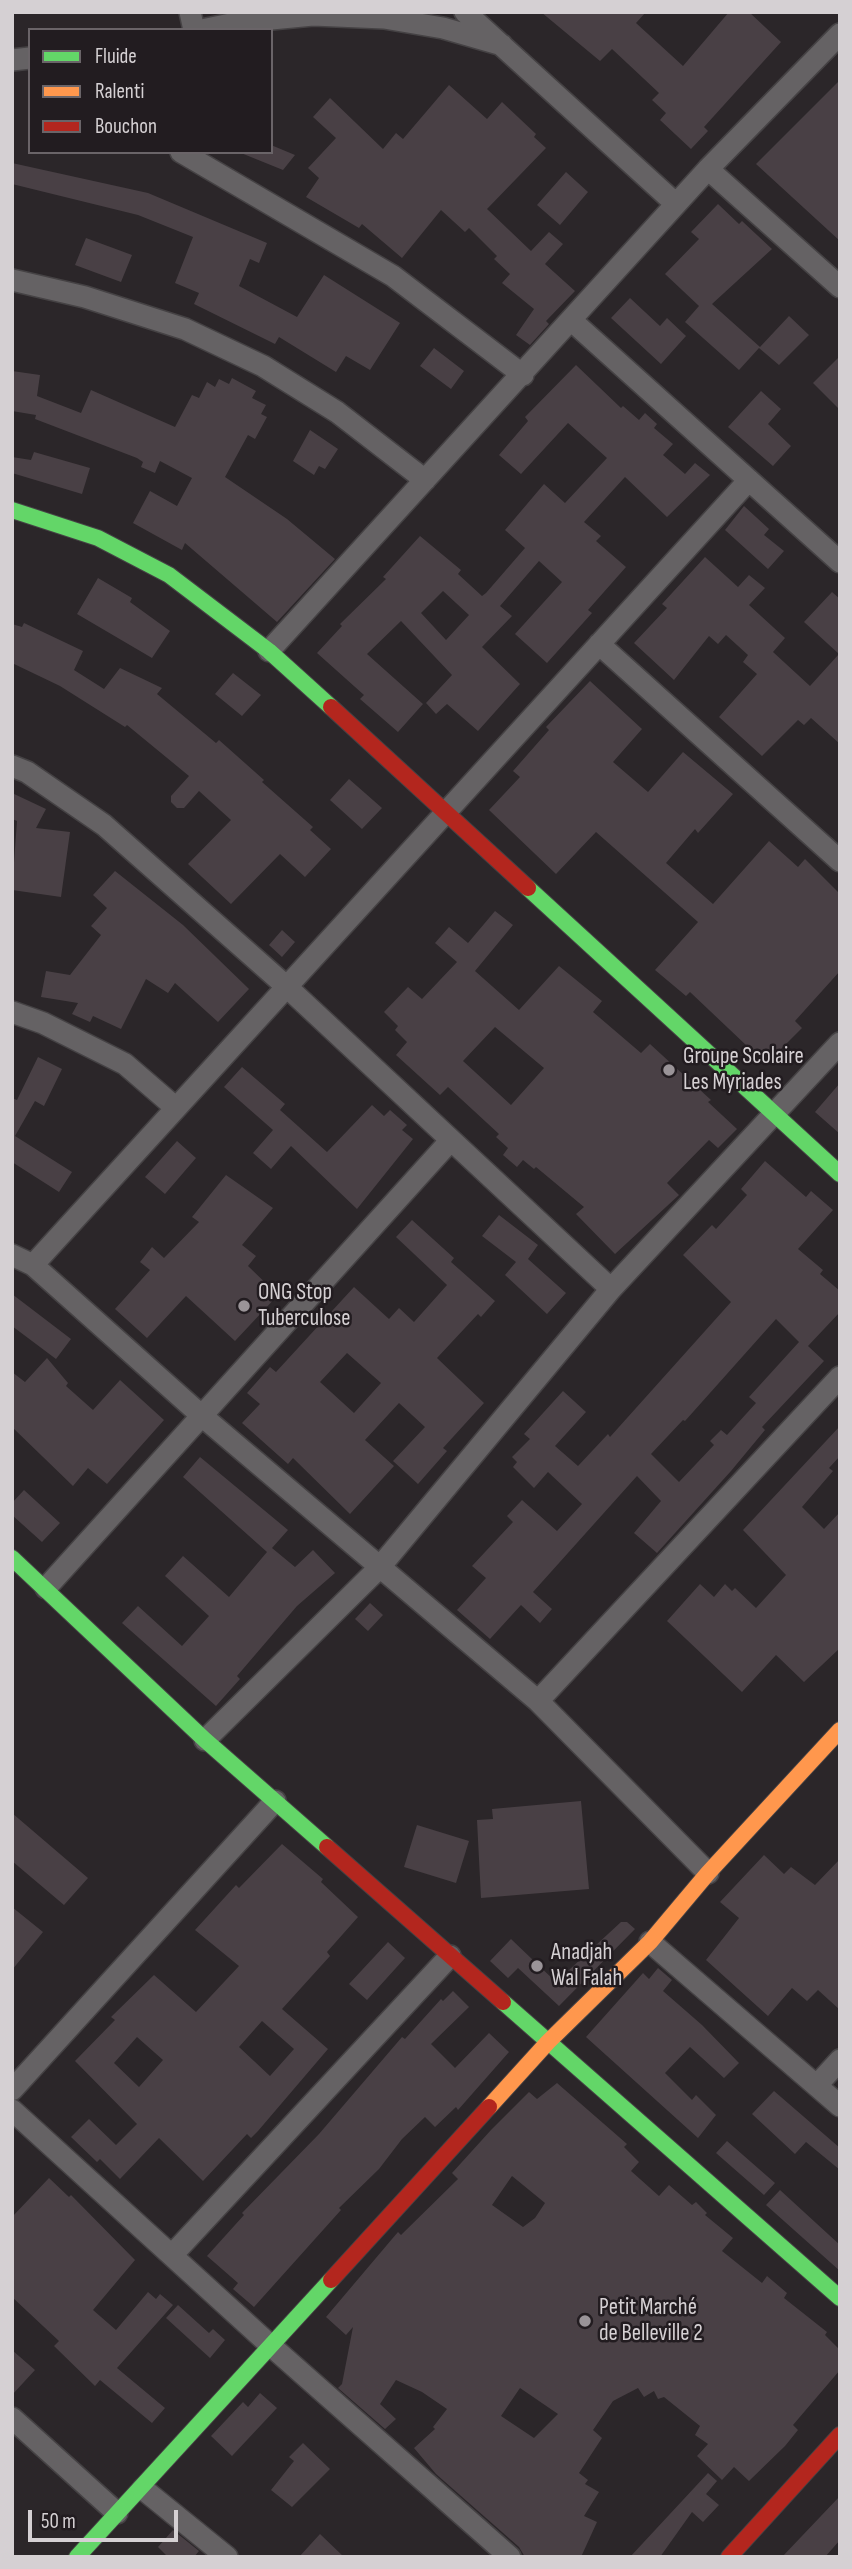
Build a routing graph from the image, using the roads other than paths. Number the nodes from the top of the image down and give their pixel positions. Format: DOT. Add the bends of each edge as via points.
graph roads {
  1 [pos="465,12"];
  2 [pos="212,28"];
  3 [pos="840,34"];
  4 [pos="502,45"];
  5 [pos="184,154"];
  6 [pos="708,169"];
  7 [pos="676,204"];
  8 [pos="12,280"];
  9 [pos="840,287"];
  10 [pos="571,320"];
  11 [pos="523,375"];
  12 [pos="425,480"];
  13 [pos="749,480"];
  14 [pos="12,510"];
  15 [pos="840,562"];
  16 [pos="599,644"];
  17 [pos="269,651"];
  18 [pos="12,766"];
  19 [pos="445,812"];
  20 [pos="840,862"];
  21 [pos="287,987"];
  22 [pos="12,1012"];
  23 [pos="840,1043"];
  24 [pos="176,1108"];
  25 [pos="775,1114"];
  26 [pos="452,1140"];
  27 [pos="840,1174"];
  28 [pos="12,1255"];
  29 [pos="33,1265"];
  30 [pos="611,1289"];
  31 [pos="840,1377"];
  32 [pos="202,1416"];
  33 [pos="12,1558"];
  34 [pos="379,1568"];
  35 [pos="46,1588"];
  36 [pos="538,1701"];
  37 [pos="840,1730"];
  38 [pos="205,1740"];
  39 [pos="275,1801"];
  40 [pos="708,1873"];
  41 [pos="650,1942"];
  42 [pos="450,1956"];
  43 [pos="548,2042"];
  44 [pos="840,2060"];
  45 [pos="818,2084"];
  46 [pos="12,2090"];
  47 [pos="840,2106"];
  48 [pos="12,2110"];
  49 [pos="173,2254"];
  50 [pos="840,2298"];
  51 [pos="270,2345"];
  52 [pos="12,2418"];
  53 [pos="840,2435"];
  54 [pos="143,2488"];
  55 [pos="117,2513"];
  56 [pos="77,2557"];
  57 [pos="227,2557"];
  58 [pos="510,2557"];
  59 [pos="729,2557"];
  1 -- 4 [label="street"];
  2 -- 4 [label="street" via="313,15 384,18"];
  3 -- 6 [label="street"];
  4 -- 7 [label="street"];
  5 -- 11 [label="street" via="393,276"];
  6 -- 7 [label="street"];
  6 -- 9 [label="street"];
  7 -- 10 [label="street"];
  8 -- 12 [label="street" via="85,297 185,329 251,360 337,412"];
  10 -- 11 [label="street"];
  10 -- 13 [label="street"];
  11 -- 12 [label="street"];
  12 -- 17 [label="street"];
  13 -- 15 [label="street"];
  13 -- 16 [label="street"];
  14 -- 17 [label="street" via="98,538 169,575"];
  16 -- 19 [label="street"];
  16 -- 20 [label="street"];
  17 -- 19 [label="street"];
  18 -- 21 [label="street" via="104,825"];
  19 -- 21 [label="street"];
  19 -- 25 [label="street"];
  21 -- 24 [label="street"];
  21 -- 26 [label="street"];
  22 -- 24 [label="street" via="125,1064"];
  23 -- 25 [label="street"];
  24 -- 29 [label="street"];
  25 -- 27 [label="street"];
  25 -- 30 [label="street"];
  26 -- 30 [label="street"];
  26 -- 32 [label="street"];
  28 -- 29 [label="street"];
  29 -- 32 [label="street"];
  30 -- 34 [label="street"];
  31 -- 36 [label="street"];
  32 -- 34 [label="street"];
  32 -- 35 [label="street"];
  33 -- 35 [label="street"];
  34 -- 36 [label="street"];
  34 -- 38 [label="street"];
  35 -- 38 [label="street"];
  36 -- 40 [label="street"];
  37 -- 40 [label="street"];
  38 -- 39 [label="street"];
  39 -- 42 [label="street"];
  39 -- 46 [label="street"];
  40 -- 41 [label="street"];
  41 -- 43 [label="street"];
  41 -- 45 [label="street"];
  42 -- 43 [label="street"];
  42 -- 49 [label="street"];
  43 -- 50 [label="street"];
  43 -- 51 [label="street"];
  44 -- 45 [label="street"];
  45 -- 47 [label="street"];
  48 -- 49 [label="street"];
  49 -- 51 [label="street"];
  51 -- 54 [label="street"];
  51 -- 58 [label="street"];
  52 -- 55 [label="street"];
  53 -- 59 [label="street"];
  54 -- 55 [label="street"];
  54 -- 57 [label="street"];
  55 -- 56 [label="street"];
}
